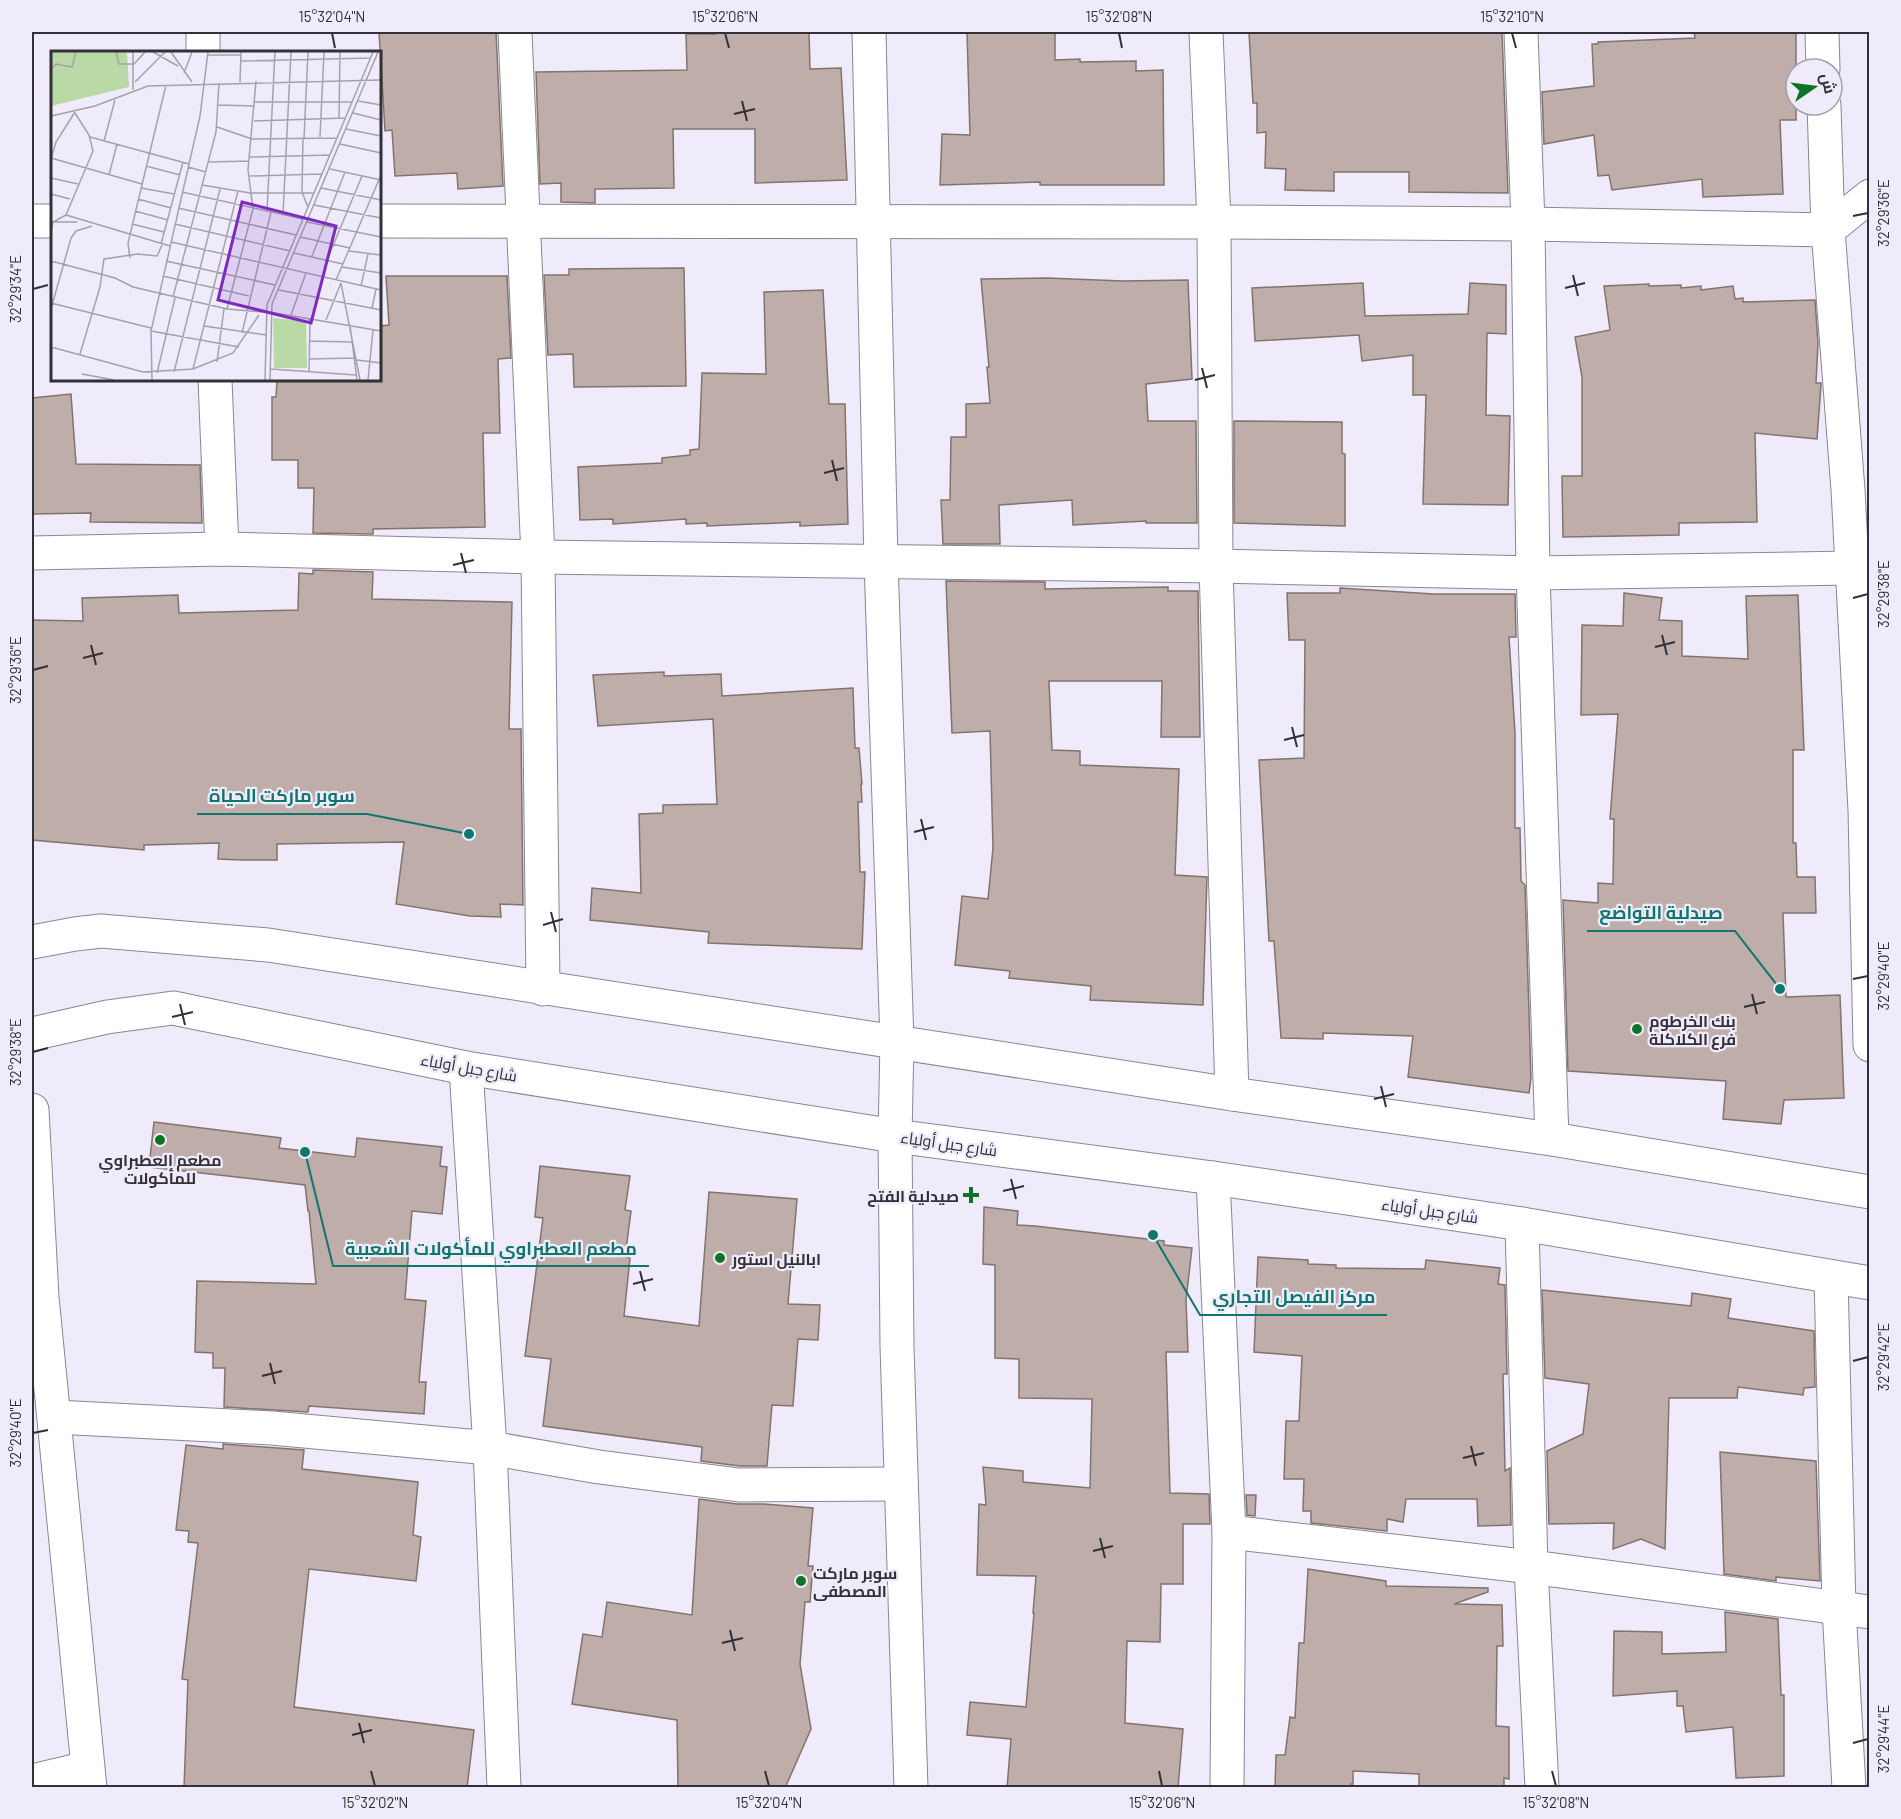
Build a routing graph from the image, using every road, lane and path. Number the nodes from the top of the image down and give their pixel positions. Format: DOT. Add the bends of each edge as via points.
graph roads {
  1 [pos="202,32"];
  2 [pos="515,32"];
  3 [pos="869,32"];
  4 [pos="1206,32"];
  5 [pos="1521,32"];
  6 [pos="1822,32"];
  7 [pos="203,51"];
  8 [pos="1823,57"];
  9 [pos="1824,117"];
  10 [pos="1869,196"];
  11 [pos="523,220"];
  12 [pos="32,221"];
  13 [pos="51,221"];
  14 [pos="381,221"];
  15 [pos="1214,222"];
  16 [pos="874,223"];
  17 [pos="1528,224"];
  18 [pos="1828,230"];
  19 [pos="215,381"];
  20 [pos="1859,488"];
  21 [pos="222,549"];
  22 [pos="32,553"];
  23 [pos="538,557"];
  24 [pos="881,561"];
  25 [pos="1216,566"];
  26 [pos="1852,568"];
  27 [pos="1533,573"];
  28 [pos="1867,809"];
  29 [pos="32,942"];
  30 [pos="543,989"];
  31 [pos="32,1034"];
  32 [pos="897,1042"];
  33 [pos="1869,1046"];
  34 [pos="466,1068"];
  35 [pos="1232,1094"];
  36 [pos="32,1110"];
  37 [pos="895,1136"];
  38 [pos="1552,1139"];
  39 [pos="1213,1179"];
  40 [pos="1869,1192"];
  41 [pos="1522,1224"];
  42 [pos="1831,1277"];
  43 [pos="1869,1283"];
  44 [pos="55,1416"];
  45 [pos="490,1448"];
  46 [pos="901,1485"];
  47 [pos="1228,1532"];
  48 [pos="1531,1567"];
  49 [pos="1854,1610"];
  50 [pos="88,1778"];
  51 [pos="32,1781"];
  52 [pos="504,1788"];
  53 [pos="911,1788"];
  54 [pos="1227,1788"];
  55 [pos="1542,1788"];
  56 [pos="1849,1788"];
  1 -- 7 [label="street"];
  2 -- 11 [label="street"];
  3 -- 16 [label="street"];
  4 -- 15 [label="street"];
  5 -- 17 [label="street"];
  6 -- 8 [label="street"];
  9 -- 18 [label="street"];
  10 -- 18 [label="street"];
  11 -- 14 [label="street"];
  11 -- 16 [label="street"];
  11 -- 23 [label="street"];
  12 -- 13 [label="street"];
  15 -- 16 [label="street"];
  15 -- 17 [label="street"];
  15 -- 25 [label="street"];
  16 -- 24 [label="street"];
  17 -- 18 [label="street"];
  17 -- 27 [label="street"];
  18 -- 20 [label="street"];
  19 -- 21 [label="street"];
  20 -- 26 [label="street"];
  21 -- 22 [label="street"];
  21 -- 23 [label="street"];
  23 -- 24 [label="street"];
  23 -- 30 [label="street"];
  24 -- 25 [label="street"];
  24 -- 32 [label="street"];
  25 -- 27 [label="street"];
  25 -- 35 [label="street"];
  26 -- 27 [label="street"];
  26 -- 28 [label="street"];
  27 -- 38 [label="street"];
  28 -- 33 [label="street"];
  29 -- 30 [label="street" via="101,931 257,944"];
  30 -- 32 [label="street"];
  31 -- 34 [label="street, شارع جبل أولياء" via="107,1017 173,1008"];
  32 -- 35 [label="street"];
  32 -- 37 [label="street"];
  34 -- 37 [label="street, شارع جبل أولياء"];
  34 -- 45 [label="street"];
  35 -- 38 [label="street"];
  36 -- 44 [label="street" via="42,1297"];
  37 -- 39 [label="street, شارع جبل أولياء"];
  37 -- 46 [label="street"];
  38 -- 40 [label="street"];
  39 -- 41 [label="street, شارع جبل أولياء"];
  39 -- 47 [label="street"];
  41 -- 42 [label="street, شارع جبل أولياء"];
  41 -- 48 [label="street"];
  42 -- 43 [label="street, شارع جبل أولياء"];
  42 -- 49 [label="street"];
  44 -- 45 [label="street" via="272,1428"];
  44 -- 50 [label="street"];
  45 -- 46 [label="street" via="739,1485"];
  45 -- 52 [label="street"];
  46 -- 53 [label="street"];
  47 -- 48 [label="street"];
  47 -- 54 [label="street"];
  48 -- 49 [label="street"];
  48 -- 55 [label="street"];
  49 -- 56 [label="street"];
  50 -- 51 [label="street"];
}
